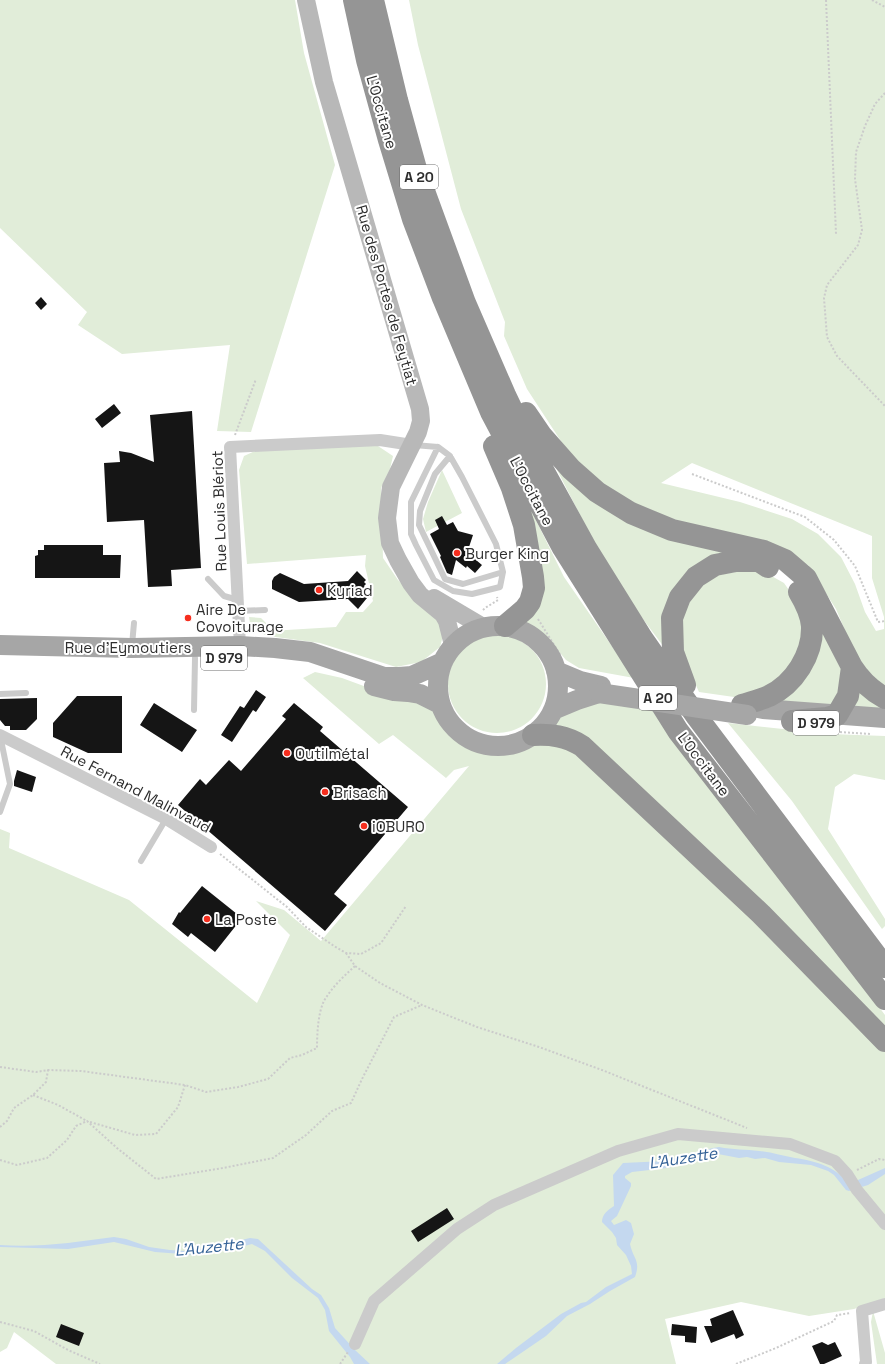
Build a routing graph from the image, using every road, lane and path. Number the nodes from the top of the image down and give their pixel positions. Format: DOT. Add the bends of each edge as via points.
graph roads {
  1 [pos="306,0"];
  2 [pos="354,0"];
  3 [pos="374,0"];
  4 [pos="826,0"];
  5 [pos="872,0"];
  6 [pos="885,7"];
  7 [pos="885,93"];
  8 [pos="836,234"];
  9 [pos="484,348"];
  10 [pos="472,370"];
  11 [pos="256,379"];
  12 [pos="885,406"];
  13 [pos="412,445"];
  14 [pos="230,447"];
  15 [pos="438,447"];
  16 [pos="450,456"];
  17 [pos="692,474"];
  18 [pos="503,572"];
  19 [pos="208,579"];
  20 [pos="411,583"];
  21 [pos="495,588"];
  22 [pos="238,606"];
  23 [pos="526,607"];
  24 [pos="265,610"];
  25 [pos="885,621"];
  26 [pos="489,622"];
  27 [pos="134,623"];
  28 [pos="0,645"];
  29 [pos="453,645"];
  30 [pos="240,646"];
  31 [pos="132,648"];
  32 [pos="0,657"];
  33 [pos="194,658"];
  34 [pos="441,663"];
  35 [pos="560,666"];
  36 [pos="852,667"];
  37 [pos="600,690"];
  38 [pos="26,693"];
  39 [pos="0,694"];
  40 [pos="885,698"];
  41 [pos="440,704"];
  42 [pos="194,710"];
  43 [pos="553,710"];
  44 [pos="744,710"];
  45 [pos="837,715"];
  46 [pos="885,718"];
  47 [pos="792,721"];
  48 [pos="885,730"];
  49 [pos="708,731"];
  50 [pos="0,735"];
  51 [pos="533,735"];
  52 [pos="0,812"];
  53 [pos="166,819"];
  54 [pos="211,847"];
  55 [pos="141,861"];
  56 [pos="406,906"];
  57 [pos="346,953"];
  58 [pos="355,966"];
  59 [pos="885,967"];
  60 [pos="885,999"];
  61 [pos="422,1005"];
  62 [pos="885,1041"];
  63 [pos="0,1067"];
  64 [pos="48,1070"];
  65 [pos="184,1085"];
  66 [pos="33,1095"];
  67 [pos="88,1121"];
  68 [pos="0,1127"];
  69 [pos="754,1131"];
  70 [pos="0,1160"];
  71 [pos="885,1160"];
  72 [pos="848,1175"];
  73 [pos="885,1224"];
  74 [pos="885,1304"];
  75 [pos="862,1311"];
  76 [pos="0,1322"];
  77 [pos="355,1344"];
  78 [pos="344,1357"];
  79 [pos="100,1364"];
  80 [pos="340,1364"];
  81 [pos="736,1364"];
  82 [pos="866,1364"];
  1 -- 13 [label="street, Rue des Portes de Feytiat" via="324,82 420,409 421,421"];
  2 -- 10 [label="highway, L'Occitane / A 20" via="367,60 413,219"];
  3 -- 9 [label="highway, L'Occitane / A 20" via="416,169"];
  4 -- 8 [label="path"];
  5 -- 6 [label="path"];
  7 -- 12 [label="path" via="875,104 864,126 856,152 855,179 862,230 858,245 827,285 824,298 827,337 837,356"];
  9 -- 36 [label="highway" via="500,365 524,410 541,435 571,469 597,492 631,513 672,530 764,551 785,560 806,578"];
  9 -- 49 [label="highway, L'Occitane / A 20" via="526,439 586,548 642,638"];
  10 -- 23 [label="highway" via="470,387 512,488 524,525 534,588"];
  10 -- 60 [label="highway, L'Occitane / A 20" via="491,412 563,548 678,731"];
  11 -- 14 [label="path, Rue Louis Blériot"];
  13 -- 14 [label="street" via="380,440"];
  13 -- 15 [label="lane"];
  13 -- 20 [label="street, Rue des Portes de Feytiat" via="391,487 387,518 390,543"];
  14 -- 22 [label="street, Rue Louis Blériot"];
  15 -- 16 [label="lane"];
  15 -- 21 [label="lane" via="411,502 411,534 434,580 453,591 472,594"];
  16 -- 18 [label="lane" via="496,544"];
  16 -- 18 [label="lane" via="435,474 420,511 419,525 445,579 462,584"];
  17 -- 25 [label="path" via="804,517 834,540 855,566 878,622"];
  18 -- 21 [label="lane" via="500,587"];
  19 -- 22 [label="lane"];
  20 -- 26 [label="street, Rue des Portes de Feytiat"];
  20 -- 29 [label="street, Rue des Portes de Feytiat" via="420,595 443,614"];
  21 -- 26 [label="path" via="498,600 485,608"];
  22 -- 24 [label="lane"];
  22 -- 30 [label="street, Rue Louis Blériot"];
  23 -- 26 [label="highway"];
  23 -- 35 [label="path" via="537,617"];
  26 -- 29 [label="main road"];
  26 -- 35 [label="main road" via="522,631 537,640"];
  27 -- 31 [label="lane"];
  28 -- 31 [label="main road, Rue d'Eymoutiers / D 979"];
  29 -- 34 [label="main road"];
  30 -- 31 [label="main road, Rue d'Eymoutiers / D 979"];
  30 -- 34 [label="main road, Rue d'Eymoutiers / D 979" via="310,652 384,677 412,676"];
  32 -- 33 [label="main road, D 979"];
  33 -- 41 [label="main road, D 979" via="272,658 305,662 380,688 420,694"];
  33 -- 42 [label="lane"];
  34 -- 41 [label="main road" via="437,684"];
  35 -- 37 [label="main road, D 979" via="580,681"];
  35 -- 43 [label="main road"];
  36 -- 40 [label="highway" via="872,691"];
  36 -- 45 [label="highway" via="848,696"];
  37 -- 43 [label="main road, D 979"];
  37 -- 44 [label="main road, D 979, bridge"];
  38 -- 39 [label="lane"];
  41 -- 51 [label="main road" via="448,721 461,734 478,743 510,745"];
  43 -- 51 [label="main road" via="548,720"];
  44 -- 45 [label="main road, D 979" via="763,709"];
  44 -- 47 [label="main road, D 979"];
  44 -- 49 [label="highway" via="787,683 803,664 810,647 812,626 807,606 797,587 759,561 736,561 715,565 696,577 680,597 672,618 673,652 683,682"];
  45 -- 46 [label="main road, D 979"];
  45 -- 47 [label="highway"];
  47 -- 48 [label="main road, D 979"];
  49 -- 59 [label="highway, L'Occitane / A 20"];
  50 -- 52 [label="lane" via="10,784"];
  50 -- 53 [label="street, Rue Fernand Malinvaud"];
  51 -- 62 [label="highway" via="559,736 571,739 582,746 761,914"];
  53 -- 54 [label="street, Rue Fernand Malinvaud"];
  53 -- 55 [label="lane"];
  54 -- 57 [label="path, Rue Fernand Malinvaud" via="287,907 306,927"];
  56 -- 57 [label="path" via="381,943 361,954"];
  57 -- 58 [label="path"];
  58 -- 61 [label="path" via="380,983"];
  58 -- 65 [label="path" via="340,979 324,1002 317,1029 317,1048 290,1058 268,1079 206,1092"];
  61 -- 67 [label="path" via="394,1017 351,1102 332,1110 306,1135 273,1158 156,1179"];
  61 -- 69 [label="path" via="476,1028 602,1070"];
  63 -- 64 [label="path" via="36,1072"];
  64 -- 65 [label="path" via="81,1071"];
  64 -- 66 [label="path" via="46,1082"];
  65 -- 67 [label="path" via="178,1107 156,1134 135,1135"];
  66 -- 67 [label="path"];
  66 -- 68 [label="path" via="14,1108 7,1121"];
  67 -- 70 [label="path" via="76,1126 67,1140 47,1158 17,1165"];
  71 -- 72 [label="path" via="879,1160"];
  72 -- 73 [label="street"];
  72 -- 77 [label="street" via="835,1161 790,1144 678,1134 618,1151 494,1205 457,1229 374,1301"];
  74 -- 75 [label="street"];
  75 -- 81 [label="path" via="837,1315 834,1321"];
  75 -- 82 [label="street"];
  76 -- 79 [label="path" via="34,1331"];
  78 -- 80 [label="path"];
}
